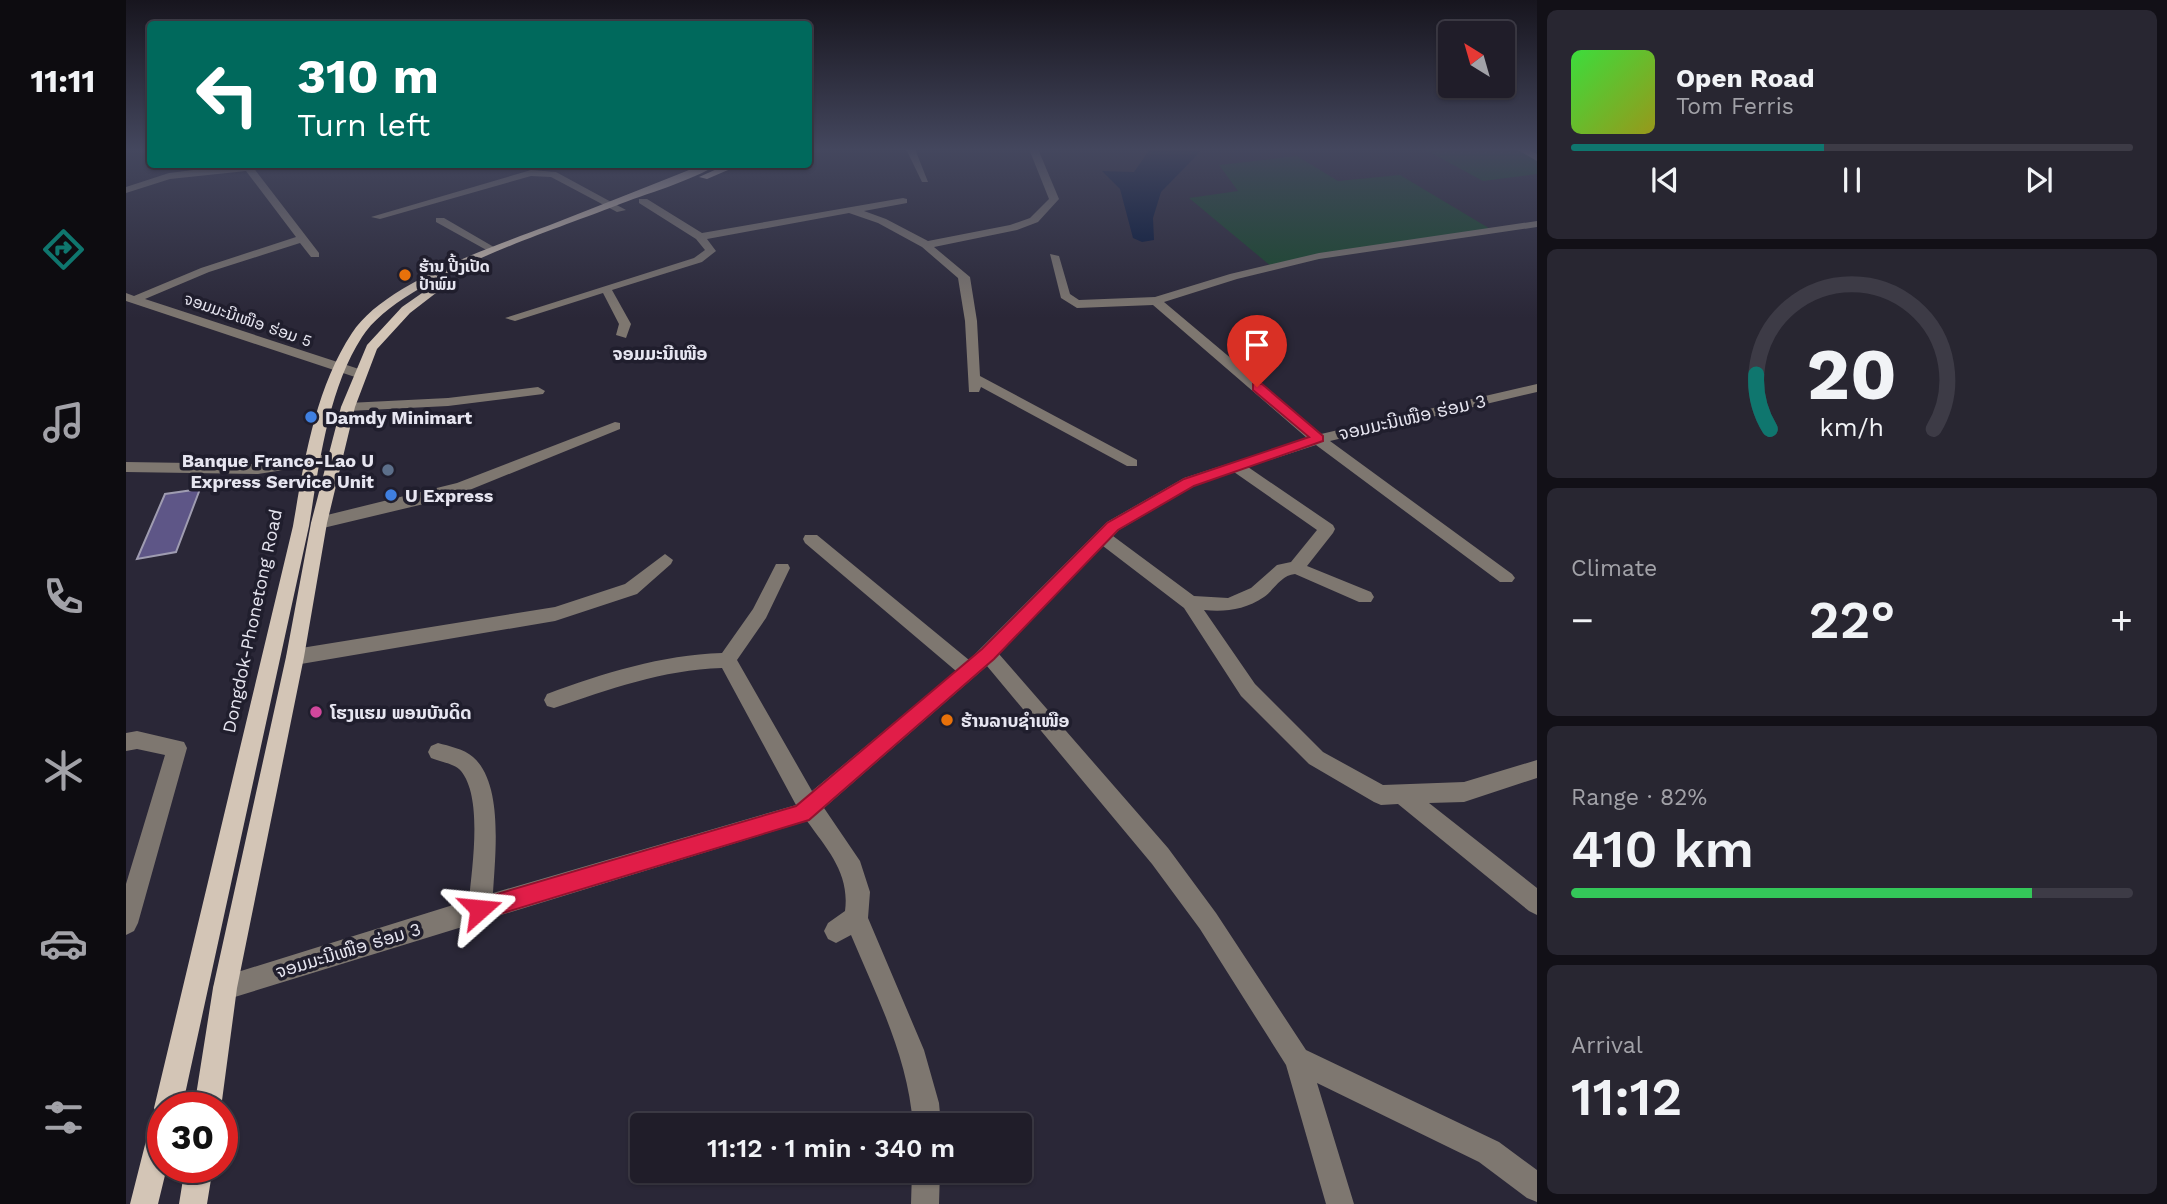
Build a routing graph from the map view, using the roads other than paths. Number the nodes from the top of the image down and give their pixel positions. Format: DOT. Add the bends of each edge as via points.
graph roads {
  1 [pos="276,205"];
  2 [pos="418,205"];
  3 [pos="613,205"];
  4 [pos="620,205"];
  5 [pos="624,205"];
  6 [pos="650,205"];
  7 [pos="881,205"];
  8 [pos="1048,205"];
  9 [pos="616,207"];
  10 [pos="850,211"];
  11 [pos="376,217"];
  12 [pos="440,220"];
  13 [pos="1537,224"];
  14 [pos="700,237"];
  15 [pos="301,239"];
  16 [pos="926,245"];
  17 [pos="494,250"];
  18 [pos="315,256"];
  19 [pos="1054,256"];
  20 [pos="606,289"];
  21 [pos="130,299"];
  22 [pos="1156,301"];
  23 [pos="511,318"];
  24 [pos="622,335"];
  25 [pos="338,369"];
  26 [pos="360,374"];
  27 [pos="1537,388"];
  28 [pos="538,391"];
  29 [pos="348,407"];
  30 [pos="615,426"];
  31 [pos="1318,439"];
  32 [pos="336,458"];
  33 [pos="312,461"];
  34 [pos="1132,463"];
  35 [pos="1236,466"];
  36 [pos="126,467"];
  37 [pos="319,523"];
  38 [pos="1102,537"];
  39 [pos="811,539"];
  40 [pos="665,560"];
  41 [pos="782,568"];
  42 [pos="1296,568"];
  43 [pos="1506,578"];
  44 [pos="1365,597"];
  45 [pos="1190,603"];
  46 [pos="988,654"];
  47 [pos="295,657"];
  48 [pos="727,660"];
  49 [pos="968,670"];
  50 [pos="554,700"];
  51 [pos="126,742"];
  52 [pos="439,752"];
  53 [pos="1537,769"];
  54 [pos="1402,794"];
  55 [pos="810,807"];
  56 [pos="1537,903"];
  57 [pos="480,909"];
  58 [pos="126,923"];
  59 [pos="225,988"];
  60 [pos="1297,1059"];
  61 [pos="172,1092"];
  62 [pos="210,1092"];
  63 [pos="928,1113"];
  64 [pos="149,1183"];
  65 [pos="196,1183"];
  66 [pos="926,1183"];
  67 [pos="1537,1188"];
  68 [pos="144,1204"];
  69 [pos="193,1204"];
  70 [pos="925,1204"];
  71 [pos="1340,1204"];
  1 -- 15 [label="street"];
  2 -- 11 [label="street"];
  3 -- 9 [label="street"];
  4 -- 9 [label="main road, Dongdok-Phonetong Road"];
  5 -- 9 [label="main road, Dongdok-Phonetong Road"];
  6 -- 14 [label="street"];
  7 -- 10 [label="street"];
  8 -- 16 [label="street" via="1034,220 989,235"];
  9 -- 17 [label="main road, Dongdok-Phonetong Road"];
  9 -- 26 [label="main road, Dongdok-Phonetong Road" via="430,290 388,326 371,348"];
  10 -- 14 [label="street"];
  10 -- 16 [label="street" via="882,221"];
  12 -- 17 [label="street"];
  13 -- 22 [label="street" via="1319,256"];
  14 -- 20 [label="street" via="710,247 709,255"];
  15 -- 18 [label="street"];
  15 -- 21 [label="street"];
  16 -- 34 [label="street" via="964,277 974,384"];
  17 -- 25 [label="main road, Dongdok-Phonetong Road" via="440,273 390,303 358,332"];
  19 -- 22 [label="street" via="1065,296 1077,304"];
  20 -- 23 [label="street"];
  20 -- 24 [label="street" via="625,324"];
  21 -- 25 [label="street, ຈອມມະນີເໜືອ ຮ່ອມ 5"];
  22 -- 31 [label="street"];
  25 -- 26 [label="street, ຈອມມະນີເໜືອ ຮ່ອມ 5"];
  25 -- 33 [label="main road, Dongdok-Phonetong Road"];
  26 -- 29 [label="main road, Dongdok-Phonetong Road"];
  27 -- 31 [label="street, ຈອມມະນີເໜືອ ຮ່ອມ 3"];
  28 -- 29 [label="street"];
  29 -- 32 [label="main road, Dongdok-Phonetong Road"];
  30 -- 37 [label="street" via="462,487"];
  31 -- 35 [label="street, ຈອມມະນີເໜືອ ຮ່ອມ 3"];
  31 -- 43 [label="street"];
  32 -- 33 [label="street"];
  32 -- 37 [label="main road, Dongdok-Phonetong Road"];
  33 -- 36 [label="street" via="258,469"];
  33 -- 61 [label="main road, Dongdok-Phonetong Road"];
  35 -- 38 [label="street, ຈອມມະນີເໜືອ ຮ່ອມ 3" via="1189,482"];
  35 -- 42 [label="street" via="1327,529"];
  37 -- 47 [label="main road, Dongdok-Phonetong Road"];
  38 -- 45 [label="street"];
  38 -- 46 [label="street, ຈອມມະນີເໜືອ ຮ່ອມ 3"];
  39 -- 49 [label="street"];
  40 -- 47 [label="street" via="631,589 555,614"];
  41 -- 48 [label="street" via="760,613"];
  42 -- 44 [label="street"];
  42 -- 45 [label="street" via="1283,569 1257,593 1229,605"];
  45 -- 54 [label="street" via="1248,690 1316,758 1381,795"];
  46 -- 49 [label="street, ຈອມມະນີເໜືອ ຮ່ອມ 3"];
  46 -- 60 [label="street" via="1160,856"];
  47 -- 59 [label="main road, Dongdok-Phonetong Road"];
  48 -- 50 [label="street" via="692,660 635,673"];
  48 -- 55 [label="street"];
  49 -- 55 [label="street, ຈອມມະນີເໜືອ ຮ່ອມ 3"];
  51 -- 58 [label="street" via="177,748"];
  52 -- 57 [label="street" via="467,763 481,786"];
  53 -- 54 [label="street" via="1464,792"];
  54 -- 56 [label="street"];
  55 -- 57 [label="street, ຈອມມະນີເໜືອ ຮ່ອມ 3"];
  55 -- 63 [label="street" via="849,861 859,892 846,924 917,1067"];
  57 -- 59 [label="street, ຈອມມະນີເໜືອ ຮ່ອມ 3"];
  59 -- 62 [label="main road, Dongdok-Phonetong Road"];
  60 -- 67 [label="street" via="1489,1152"];
  60 -- 71 [label="street"];
  64 -- 68 [label="main road"];
  65 -- 69 [label="main road"];
  66 -- 70 [label="street"];
}
